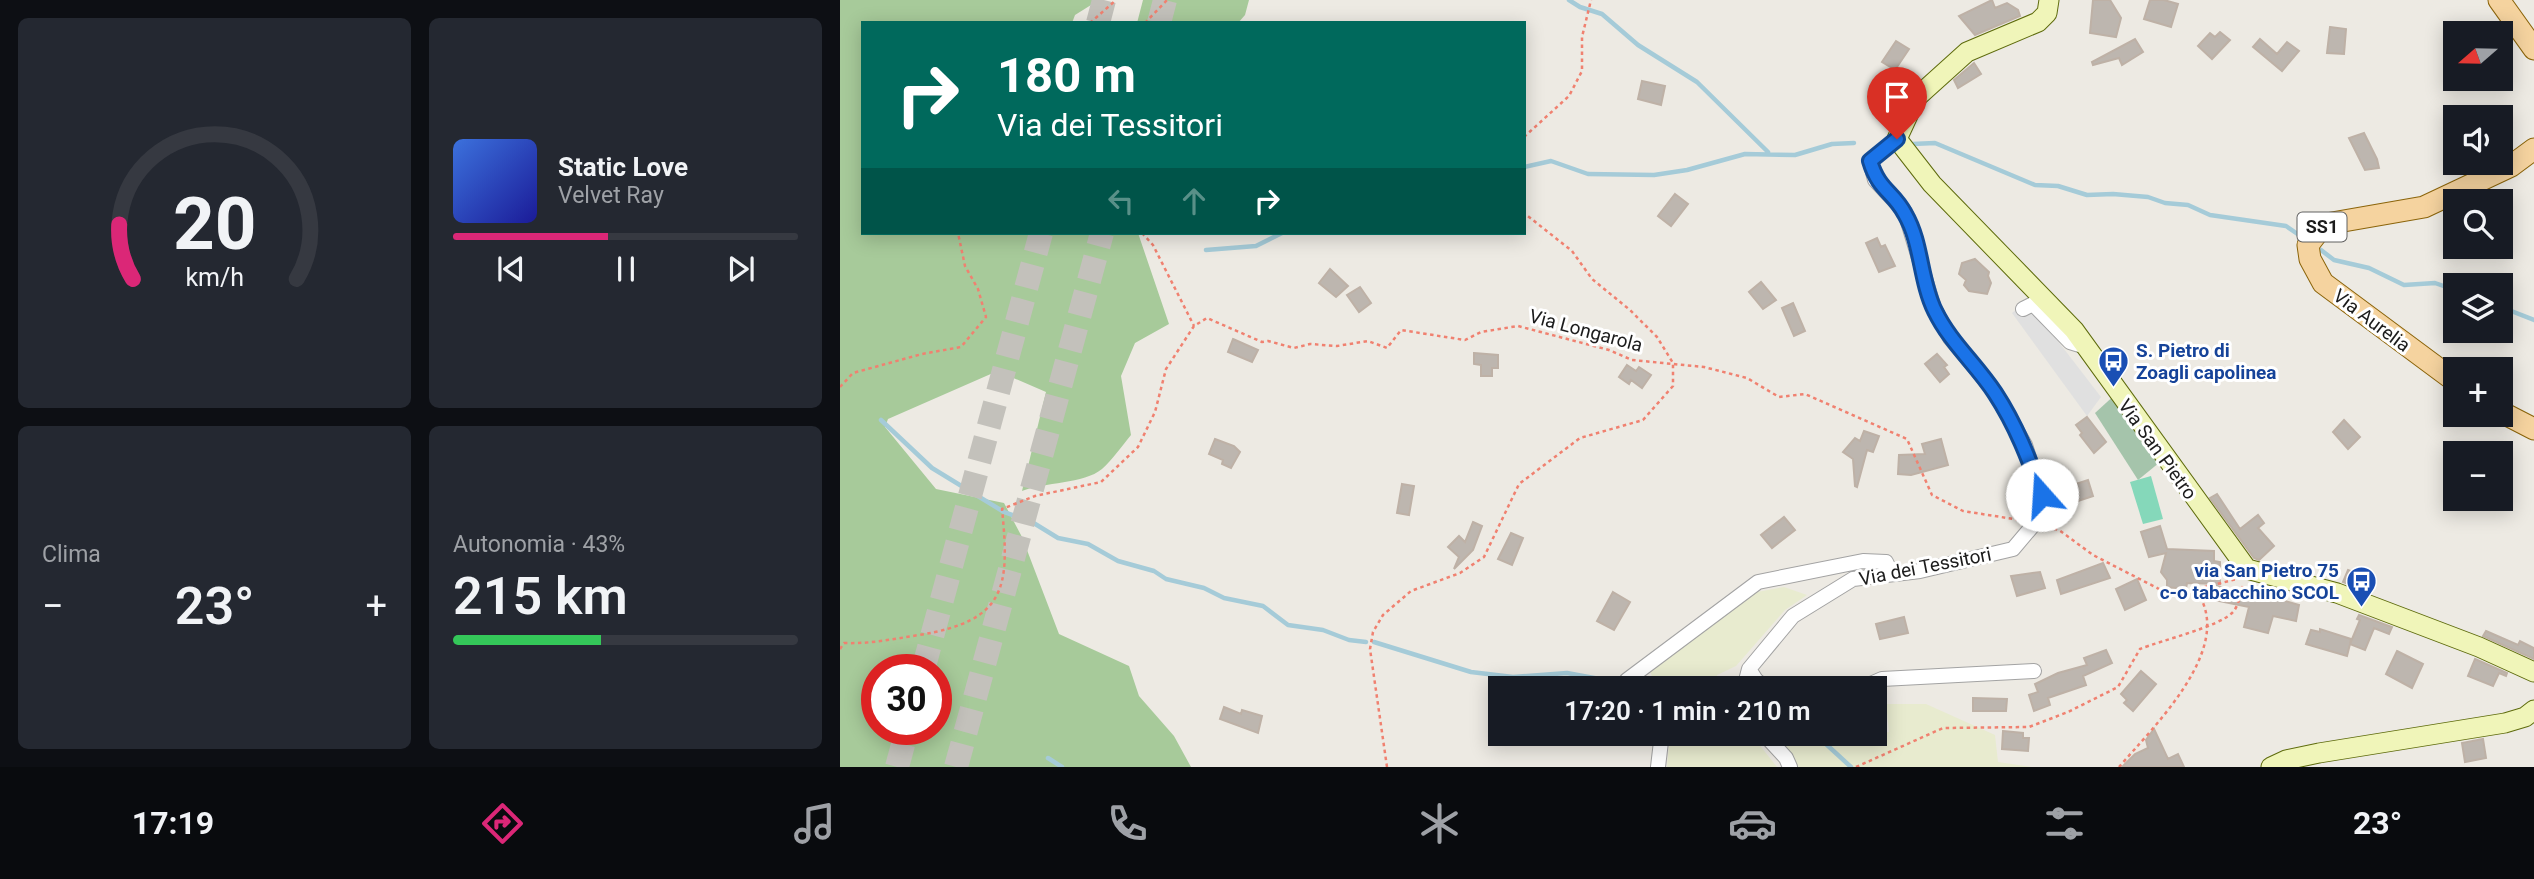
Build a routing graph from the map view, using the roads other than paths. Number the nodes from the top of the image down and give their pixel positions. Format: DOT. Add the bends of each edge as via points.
graph roads {
  1 [pos="2049,0"];
  2 [pos="2499,0"];
  3 [pos="2534,49"];
  4 [pos="1897,139"];
  5 [pos="2534,149"];
  6 [pos="2023,309"];
  7 [pos="2086,347"];
  8 [pos="2443,373"];
  9 [pos="2513,418"];
  10 [pos="2534,429"];
  11 [pos="1892,575"];
  12 [pos="1749,669"];
  13 [pos="2034,671"];
  14 [pos="2534,672"];
  15 [pos="1632,676"];
  16 [pos="1747,676"];
  17 [pos="1753,676"];
  18 [pos="1887,679"];
  19 [pos="2534,710"];
  20 [pos="1660,746"];
  21 [pos="1775,746"];
  22 [pos="1658,767"];
  23 [pos="1790,767"];
  24 [pos="2271,767"];
  1 -- 4 [label="street" via="2047,13 2038,22 1967,52 1916,99"];
  2 -- 3 [label="main road"];
  4 -- 7 [label="street, Via San Pietro" via="1932,184"];
  4 -- 11 [label="street, Via dei Tessitori" via="1870,161 1875,180 1905,212 1934,308 1950,338 1994,391 2025,445 2042,495 2035,523 2013,549"];
  5 -- 8 [label="main road, Via Aurelia / SS1" via="2511,166 2424,207 2322,227 2308,245 2323,283"];
  6 -- 7 [label="street" via="2033,304 2070,342"];
  7 -- 14 [label="street, Via San Pietro" via="2247,569 2337,593"];
  9 -- 10 [label="main road"];
  11 -- 12 [label="street, Via dei Tessitori" via="1853,579 1793,616"];
  11 -- 15 [label="street" via="1886,562 1863,561 1758,582"];
  12 -- 16 [label="street, Via dei Tessitori"];
  12 -- 17 [label="street"];
  13 -- 18 [label="street"];
  19 -- 24 [label="street" via="2505,723 2319,753"];
  20 -- 22 [label="street"];
  21 -- 23 [label="street"];
}
